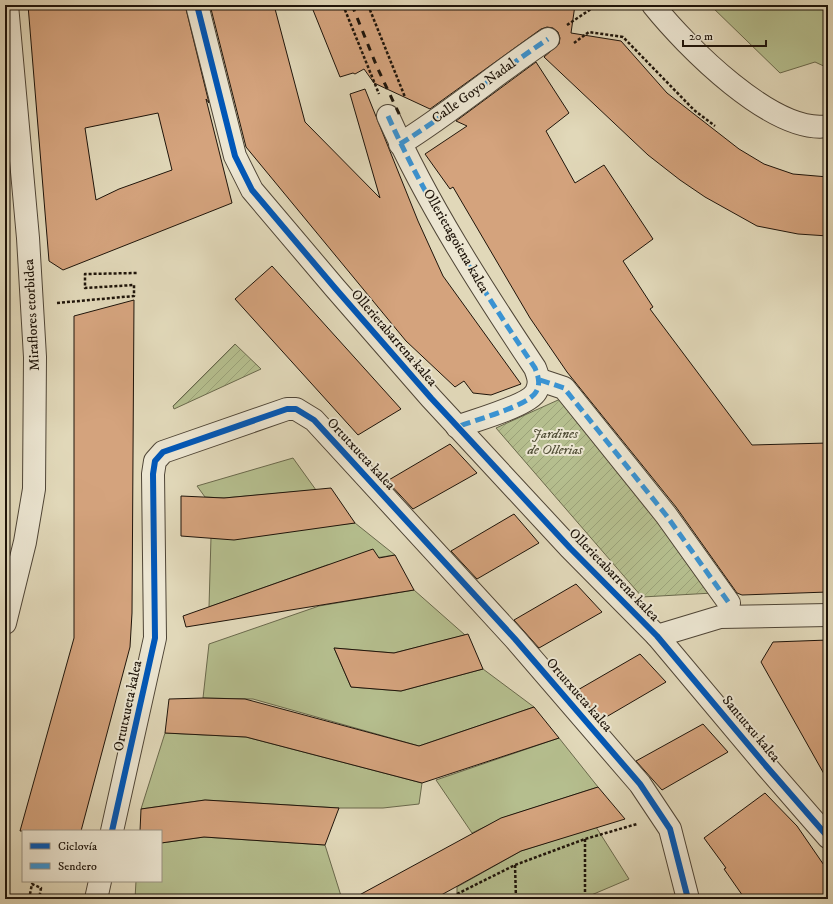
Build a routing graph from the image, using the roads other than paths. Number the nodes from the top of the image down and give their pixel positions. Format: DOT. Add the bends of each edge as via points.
graph roads {
  1 [pos="7,5"];
  2 [pos="197,5"];
  3 [pos="653,5"];
  4 [pos="548,39"];
  5 [pos="388,116"];
  6 [pos="828,126"];
  7 [pos="400,144"];
  8 [pos="540,380"];
  9 [pos="457,427"];
  10 [pos="729,603"];
  11 [pos="828,615"];
  12 [pos="5,623"];
  13 [pos="657,636"];
  14 [pos="112,830"];
  15 [pos="828,837"];
  16 [pos="100,882"];
  17 [pos="96,899"];
  18 [pos="688,899"];
  1 -- 12 [label="street, Miraflores etorbidea" via="27,230 35,357 34,489 25,542"];
  2 -- 9 [label="street, Ollerietabarrena kalea" via="235,156 252,190"];
  3 -- 6 [label="street" via="717,72 761,105 799,124"];
  4 -- 7 [label="street, Calle Goyo Nadal"];
  5 -- 7 [label="street, Ollerietagoiena kalea"];
  7 -- 8 [label="street, Ollerietagoiena kalea" via="474,274 535,368"];
  8 -- 9 [label="street" via="531,398"];
  8 -- 10 [label="street" via="564,388 666,515"];
  9 -- 13 [label="street, Ollerietabarrena kalea" via="570,548"];
  11 -- 13 [label="street" via="720,617"];
  13 -- 15 [label="street, Santutxu kalea"];
  14 -- 18 [label="street, Ortutxueta kalea" via="155,638 155,461 162,452 296,409 314,420 514,639 640,784 670,829"];
  16 -- 17 [label="street"];
}
